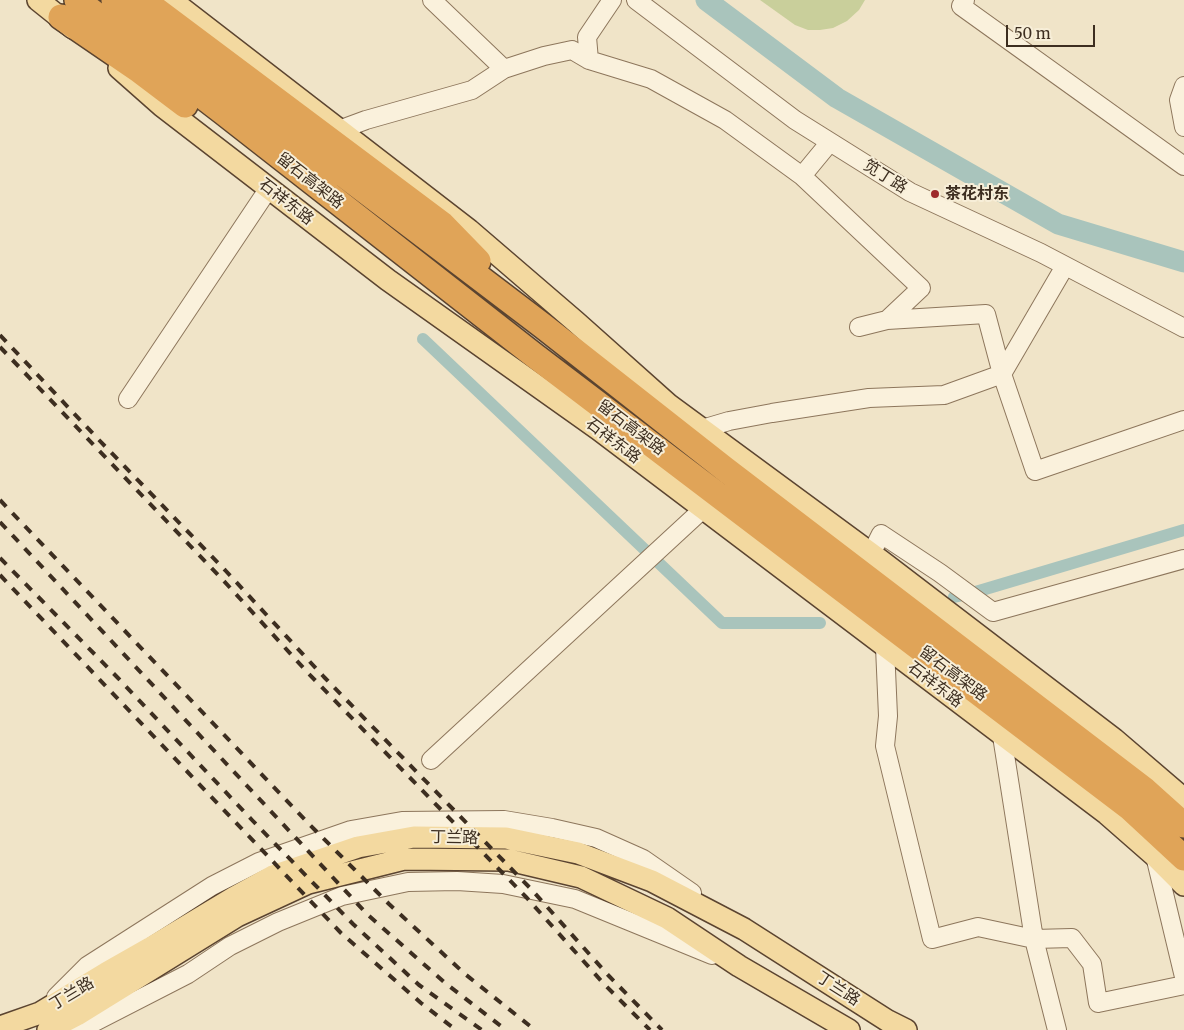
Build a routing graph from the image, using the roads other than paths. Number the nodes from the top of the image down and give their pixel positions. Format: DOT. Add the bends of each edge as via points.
graph roads {
  1 [pos="38,0"];
  2 [pos="114,0"];
  3 [pos="143,0"];
  4 [pos="171,0"];
  5 [pos="432,0"];
  6 [pos="612,0"];
  7 [pos="636,0"];
  8 [pos="965,0"];
  9 [pos="69,8"];
  10 [pos="588,60"];
  11 [pos="504,69"];
  12 [pos="1184,86"];
  13 [pos="230,103"];
  14 [pos="1184,127"];
  15 [pos="340,130"];
  16 [pos="830,142"];
  17 [pos="1184,166"];
  18 [pos="802,176"];
  19 [pos="269,188"];
  20 [pos="1065,266"];
  21 [pos="887,320"];
  22 [pos="543,326"];
  23 [pos="1183,326"];
  24 [pos="858,327"];
  25 [pos="536,356"];
  26 [pos="1002,374"];
  27 [pos="128,399"];
  28 [pos="1184,420"];
  29 [pos="702,429"];
  30 [pos="707,499"];
  31 [pos="871,554"];
  32 [pos="1184,559"];
  33 [pos="885,647"];
  34 [pos="1002,736"];
  35 [pos="432,760"];
  36 [pos="1184,799"];
  37 [pos="1184,825"];
  38 [pos="1155,856"];
  39 [pos="1184,858"];
  40 [pos="1184,885"];
  41 [pos="1034,939"];
  42 [pos="739,966"];
  43 [pos="1184,977"];
  44 [pos="1184,985"];
  45 [pos="44,1022"];
  46 [pos="0,1027"];
  47 [pos="79,1030"];
  48 [pos="849,1030"];
  49 [pos="906,1030"];
  50 [pos="1057,1030"];
  1 -- 9 [label="main road, 石祥东路"];
  2 -- 13 [label="highway, 留石高架路"];
  3 -- 22 [label="highway" via="442,224"];
  4 -- 15 [label="main road"];
  5 -- 11 [label="street"];
  6 -- 10 [label="street" via="586,37"];
  7 -- 16 [label="street, 笕丁路" via="795,120"];
  8 -- 17 [label="street" via="961,6"];
  9 -- 13 [label="highway, 留石高架路"];
  9 -- 19 [label="main road, 石祥东路" via="162,106"];
  9 -- 25 [label="highway" via="140,71 278,174 401,272 470,322"];
  10 -- 11 [label="street" via="572,50"];
  10 -- 18 [label="street" via="651,79 725,120"];
  11 -- 15 [label="street" via="472,90"];
  12 -- 14 [label="street" via="1179,100"];
  13 -- 22 [label="highway, 留石高架路"];
  13 -- 25 [label="highway, 留石高架路"];
  15 -- 29 [label="main road" via="469,230 669,405"];
  16 -- 18 [label="street"];
  16 -- 20 [label="street, 笕丁路" via="910,192"];
  18 -- 21 [label="street" via="921,288"];
  19 -- 27 [label="street"];
  19 -- 30 [label="main road, 石祥东路" via="388,280 598,429"];
  20 -- 23 [label="street, 笕丁路"];
  20 -- 26 [label="street"];
  21 -- 24 [label="street"];
  21 -- 26 [label="street" via="986,314"];
  22 -- 37 [label="highway, 留石高架路" via="1145,790"];
  25 -- 30 [label="highway, 留石高架路"];
  26 -- 28 [label="street" via="1034,470"];
  26 -- 29 [label="street" via="944,395 869,398 772,413"];
  29 -- 31 [label="main road"];
  30 -- 33 [label="main road, 石祥东路"];
  30 -- 35 [label="street" via="670,539"];
  30 -- 39 [label="highway, 留石高架路" via="1130,808"];
  31 -- 32 [label="street" via="882,534 993,612"];
  31 -- 36 [label="main road" via="1114,739"];
  33 -- 34 [label="main road, 石祥东路"];
  33 -- 41 [label="street" via="888,716 885,746 932,939 978,927"];
  34 -- 38 [label="main road, 石祥东路" via="1107,814"];
  34 -- 41 [label="street"];
  38 -- 40 [label="main road, 石祥东路"];
  38 -- 43 [label="street"];
  41 -- 44 [label="street" via="1072,938 1092,964 1098,1003"];
  41 -- 50 [label="street"];
  42 -- 45 [label="main road, 丁兰路" via="667,918 581,877 509,860 404,859 308,883 236,916 76,1015"];
  42 -- 47 [label="street" via="575,899 503,884 408,882 342,896 278,922 230,946 188,974"];
  42 -- 48 [label="main road, 丁兰路"];
  45 -- 46 [label="main road, 丁兰路"];
  45 -- 49 [label="main road, 丁兰路" via="106,973 273,876 358,847 414,837 506,838 578,853 652,881 744,929"];
}
